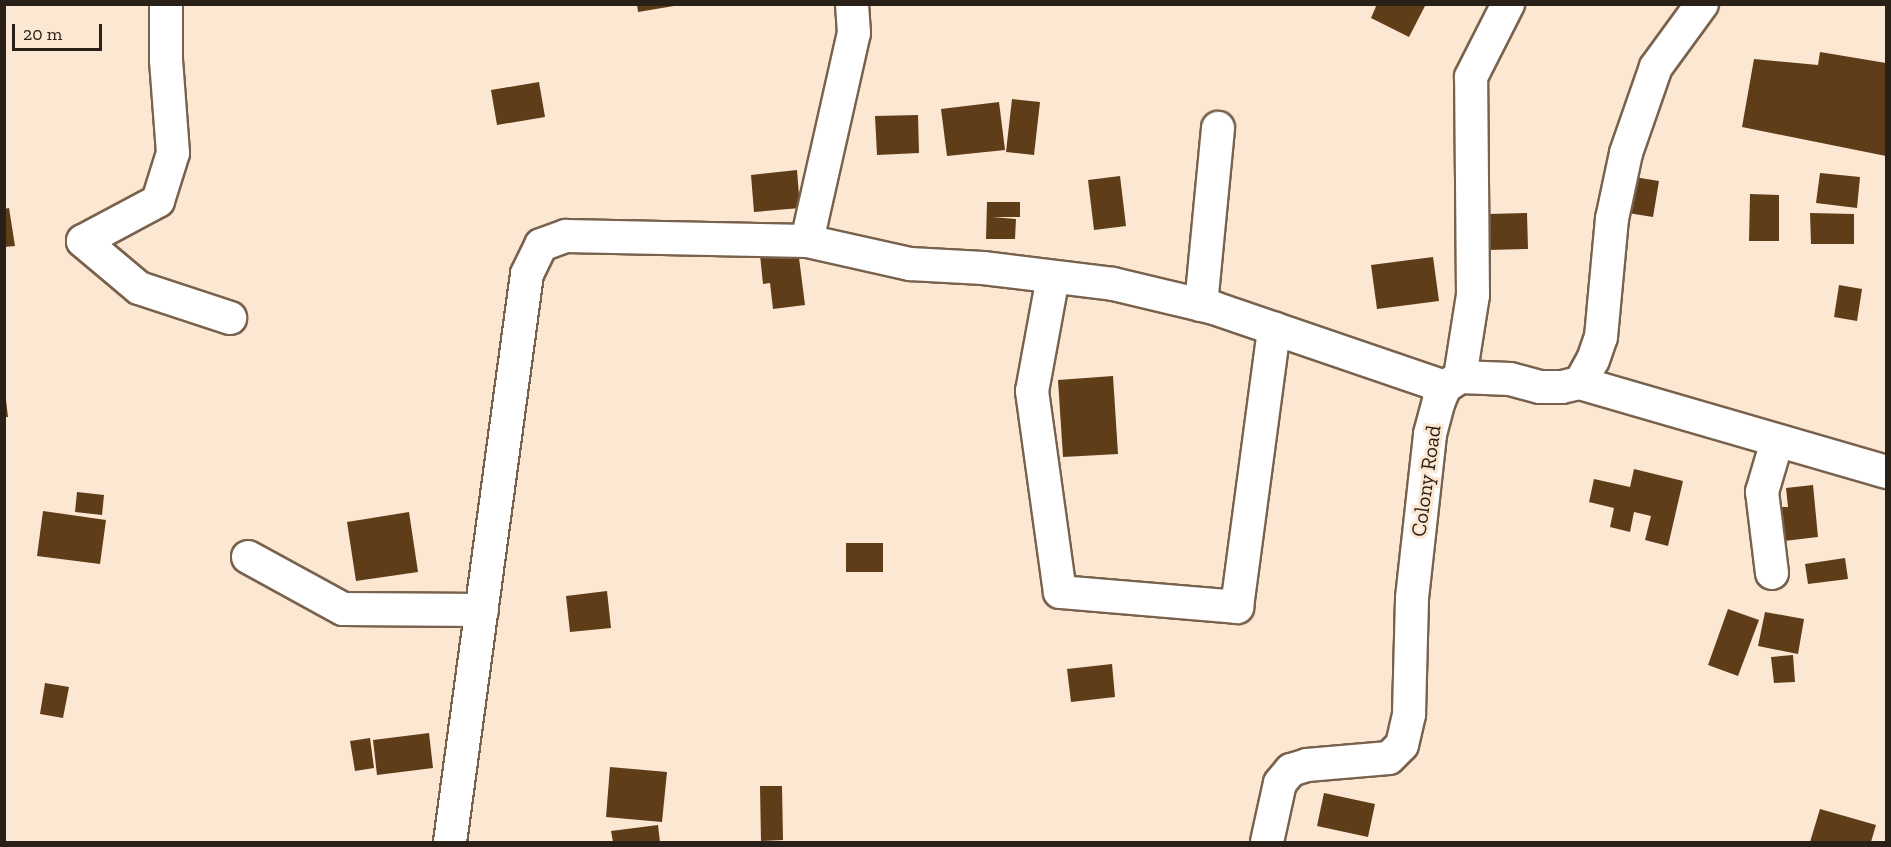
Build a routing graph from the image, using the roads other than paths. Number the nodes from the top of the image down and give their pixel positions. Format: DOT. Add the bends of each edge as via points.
graph roads {
  1 [pos="166,4"];
  2 [pos="852,4"];
  3 [pos="1508,4"];
  4 [pos="1702,4"];
  5 [pos="1218,128"];
  6 [pos="807,241"];
  7 [pos="1053,277"];
  8 [pos="1201,305"];
  9 [pos="230,318"];
  10 [pos="1274,328"];
  11 [pos="1453,382"];
  12 [pos="1580,383"];
  13 [pos="1777,441"];
  14 [pos="1887,472"];
  15 [pos="248,556"];
  16 [pos="1772,573"];
  17 [pos="482,610"];
  18 [pos="450,843"];
  19 [pos="1267,843"];
  1 -- 9 [label="street" via="173,153 158,201 83,241 139,288"];
  2 -- 6 [label="street" via="854,33"];
  3 -- 11 [label="street, Colony Road" via="1471,77 1473,295"];
  4 -- 12 [label="street" via="1656,67 1626,153 1612,219 1601,337"];
  5 -- 8 [label="street"];
  6 -- 7 [label="street" via="910,264"];
  6 -- 17 [label="street" via="566,236 541,245 527,274"];
  7 -- 8 [label="street" via="1113,284"];
  7 -- 10 [label="street" via="1032,391 1060,592 1237,607"];
  8 -- 10 [label="street"];
  10 -- 11 [label="street"];
  11 -- 12 [label="street" via="1510,379 1540,387"];
  11 -- 19 [label="street, Colony Road" via="1430,434 1412,598 1409,714 1402,746 1389,758 1307,765 1291,770 1280,783"];
  12 -- 13 [label="street"];
  13 -- 14 [label="street"];
  13 -- 16 [label="street" via="1762,492"];
  15 -- 17 [label="street" via="343,609"];
  17 -- 18 [label="street"];
}
